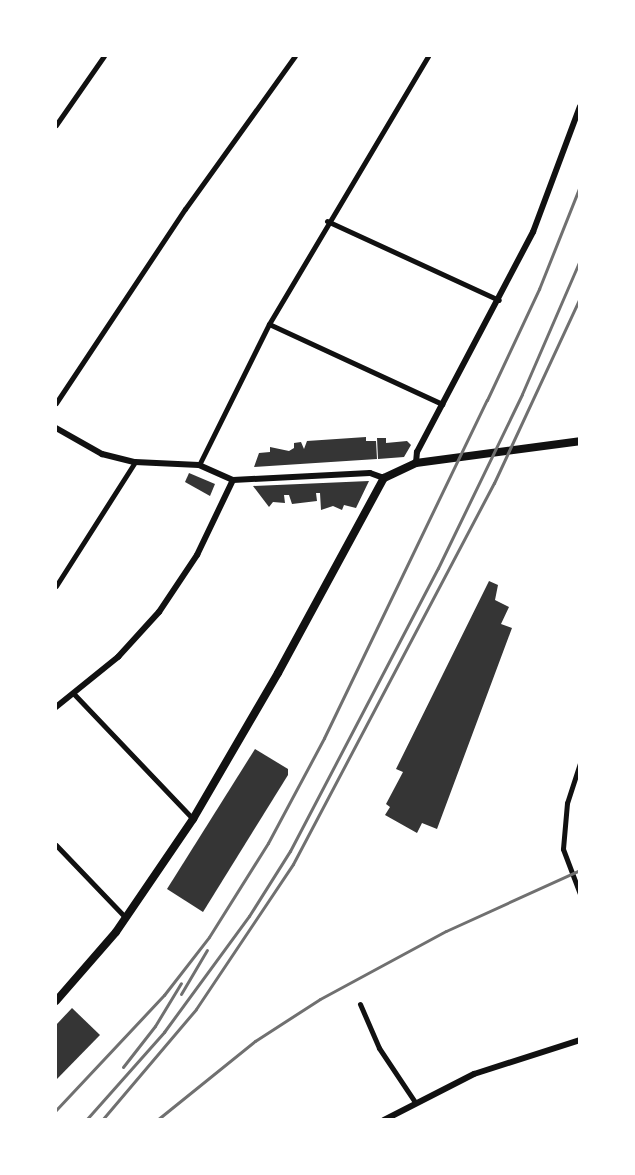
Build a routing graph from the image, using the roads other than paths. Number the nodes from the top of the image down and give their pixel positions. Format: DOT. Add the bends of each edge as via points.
graph roads {
  1 [pos="104,56"];
  2 [pos="295,56"];
  3 [pos="428,56"];
  4 [pos="579,106"];
  5 [pos="56,125"];
  6 [pos="327,220"];
  7 [pos="499,300"];
  8 [pos="268,324"];
  9 [pos="56,403"];
  10 [pos="442,404"];
  11 [pos="56,428"];
  12 [pos="579,441"];
  13 [pos="135,462"];
  14 [pos="416,463"];
  15 [pos="199,465"];
  16 [pos="384,478"];
  17 [pos="233,480"];
  18 [pos="56,586"];
  19 [pos="74,694"];
  20 [pos="56,707"];
  21 [pos="579,763"];
  22 [pos="572,788"];
  23 [pos="579,789"];
  24 [pos="193,819"];
  25 [pos="56,845"];
  26 [pos="579,894"];
  27 [pos="124,916"];
  28 [pos="56,1001"];
  29 [pos="360,1004"];
  30 [pos="579,1040"];
  31 [pos="415,1102"];
  32 [pos="384,1119"];
  1 -- 5 [label="street"];
  2 -- 9 [label="street"];
  3 -- 6 [label="street" via="376,148"];
  4 -- 7 [label="street" via="533,232"];
  6 -- 7 [label="street"];
  6 -- 8 [label="street"];
  7 -- 10 [label="street"];
  8 -- 10 [label="street"];
  8 -- 15 [label="street"];
  10 -- 14 [label="street" via="417,452"];
  11 -- 13 [label="street" via="102,454"];
  12 -- 14 [label="main road"];
  13 -- 15 [label="street"];
  13 -- 18 [label="street"];
  14 -- 16 [label="main road"];
  15 -- 17 [label="street"];
  16 -- 17 [label="street" via="370,473"];
  16 -- 24 [label="main road" via="278,674"];
  17 -- 19 [label="street" via="197,555 159,612 118,657"];
  19 -- 20 [label="street"];
  19 -- 24 [label="street"];
  21 -- 22 [label="street"];
  22 -- 23 [label="street"];
  22 -- 26 [label="street" via="565,817 565,858"];
  24 -- 27 [label="main road"];
  25 -- 27 [label="street"];
  27 -- 28 [label="main road" via="116,932"];
  29 -- 31 [label="street" via="379,1048"];
  30 -- 31 [label="street" via="493,1067"];
  31 -- 32 [label="street"];
}
